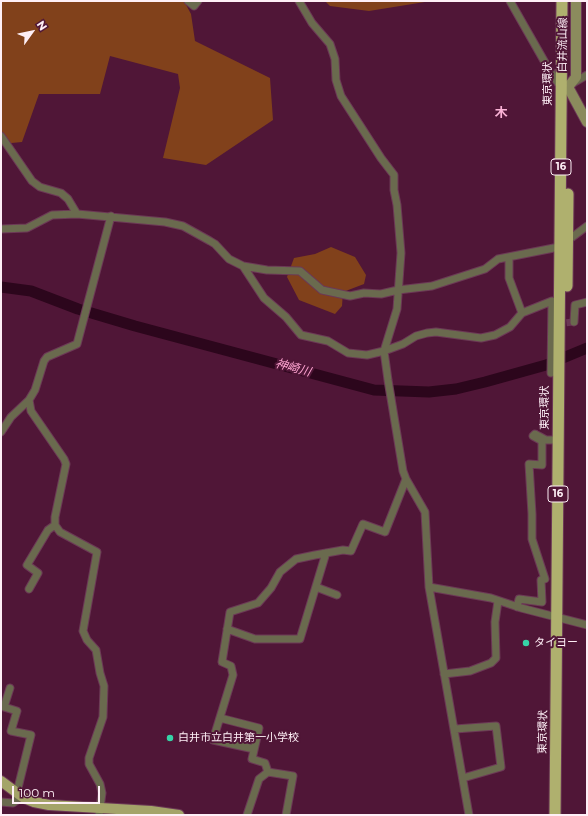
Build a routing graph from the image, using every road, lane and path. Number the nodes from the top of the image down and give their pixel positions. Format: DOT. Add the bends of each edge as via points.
graph roads {
  1 [pos="188,1"];
  2 [pos="198,1"];
  3 [pos="299,1"];
  4 [pos="510,1"];
  5 [pos="562,1"];
  6 [pos="569,1"];
  7 [pos="576,1"];
  8 [pos="587,75"];
  9 [pos="564,86"];
  10 [pos="586,118"];
  11 [pos="1,136"];
  12 [pos="77,214"];
  13 [pos="111,216"];
  14 [pos="587,226"];
  15 [pos="1,229"];
  16 [pos="563,245"];
  17 [pos="509,257"];
  18 [pos="243,266"];
  19 [pos="398,290"];
  20 [pos="587,302"];
  21 [pos="522,313"];
  22 [pos="574,322"];
  23 [pos="559,350"];
  24 [pos="384,351"];
  25 [pos="558,371"];
  26 [pos="29,400"];
  27 [pos="1,432"];
  28 [pos="558,440"];
  29 [pos="406,479"];
  30 [pos="55,525"];
  31 [pos="326,553"];
  32 [pos="316,587"];
  33 [pos="429,587"];
  34 [pos="29,589"];
  35 [pos="337,594"];
  36 [pos="498,601"];
  37 [pos="517,607"];
  38 [pos="561,618"];
  39 [pos="587,624"];
  40 [pos="227,629"];
  41 [pos="444,674"];
  42 [pos="10,688"];
  43 [pos="3,706"];
  44 [pos="220,718"];
  45 [pos="455,729"];
  46 [pos="254,749"];
  47 [pos="268,772"];
  48 [pos="463,778"];
  49 [pos="1,781"];
  50 [pos="18,793"];
  51 [pos="1,802"];
  52 [pos="99,812"];
  53 [pos="179,815"];
  54 [pos="247,815"];
  55 [pos="286,815"];
  56 [pos="469,815"];
  57 [pos="555,815"];
  58 [pos="563,815"];
  1 -- 2 [label="street" via="194,6"];
  3 -- 19 [label="street" via="312,23 330,44 341,96 394,175 401,253"];
  4 -- 9 [label="street" via="547,66"];
  5 -- 9 [label="highway, 東京環状 / 16"];
  6 -- 9 [label="highway, 東京環状 / 16"];
  7 -- 9 [label="main road, 白井流山線" via="576,77"];
  8 -- 9 [label="street"];
  9 -- 10 [label="main road, 白井流山線"];
  9 -- 16 [label="highway, 東京環状 / 16"];
  11 -- 12 [label="street" via="32,181 40,187 61,193"];
  12 -- 13 [label="street"];
  12 -- 15 [label="street" via="52,215 27,228"];
  13 -- 18 [label="street" via="183,226 215,244 230,259"];
  13 -- 26 [label="street" via="77,344 50,355 44,361"];
  14 -- 16 [label="street"];
  16 -- 17 [label="street"];
  16 -- 23 [label="highway, 東京環状 / 16"];
  17 -- 19 [label="street" via="498,259 472,275 432,286"];
  17 -- 21 [label="street" via="509,278"];
  18 -- 19 [label="street" via="300,271 322,290 350,296"];
  18 -- 24 [label="street" via="264,298 286,317 301,335 328,341 348,353 367,355"];
  19 -- 24 [label="street" via="397,309"];
  20 -- 22 [label="street" via="575,305"];
  21 -- 23 [label="street" via="552,301"];
  21 -- 24 [label="street" via="510,327 495,335 481,338 428,333"];
  23 -- 25 [label="highway, 東京環状 / 16"];
  23 -- 25 [label="street"];
  24 -- 29 [label="street" via="390,399"];
  25 -- 28 [label="highway, 東京環状 / 16"];
  25 -- 38 [label="highway, 東京環状 / 16"];
  26 -- 27 [label="street" via="11,417"];
  26 -- 30 [label="street" via="34,415 66,464"];
  28 -- 37 [label="street" via="546,440 535,434 533,436 542,441 542,465 529,464 532,539 545,579 541,580 542,602 519,598"];
  28 -- 38 [label="highway, 東京環状 / 16"];
  29 -- 31 [label="street" via="385,532 363,524 351,551"];
  29 -- 33 [label="street" via="425,512"];
  30 -- 34 [label="street" via="48,530 27,565 38,573"];
  30 -- 52 [label="street" via="60,532 97,552 83,631 96,650 104,686 103,717 89,758 102,793"];
  31 -- 32 [label="street"];
  31 -- 40 [label="street" via="296,560 287,566 258,602 230,612"];
  32 -- 35 [label="street"];
  32 -- 40 [label="street" via="300,639 255,639"];
  33 -- 36 [label="street"];
  33 -- 41 [label="street"];
  36 -- 37 [label="street"];
  36 -- 41 [label="street" via="495,622 496,658 492,663 470,671"];
  37 -- 38 [label="street"];
  38 -- 39 [label="street"];
  38 -- 57 [label="highway, 東京環状 / 16"];
  38 -- 58 [label="highway, 東京環状 / 16"];
  40 -- 44 [label="street" via="222,662 231,666 234,676"];
  41 -- 45 [label="street"];
  42 -- 43 [label="street"];
  43 -- 50 [label="street" via="18,711 12,731 31,735"];
  44 -- 46 [label="street" via="259,728"];
  44 -- 46 [label="street" via="213,740"];
  45 -- 48 [label="street"];
  45 -- 48 [label="street" via="496,726 501,767"];
  46 -- 47 [label="street" via="252,760 265,763"];
  47 -- 54 [label="street" via="258,779"];
  47 -- 55 [label="street" via="293,776"];
  48 -- 56 [label="street"];
  49 -- 50 [label="main road"];
  50 -- 51 [label="street" via="13,803"];
  50 -- 52 [label="main road" via="34,802"];
  52 -- 53 [label="main road" via="151,811"];
}
